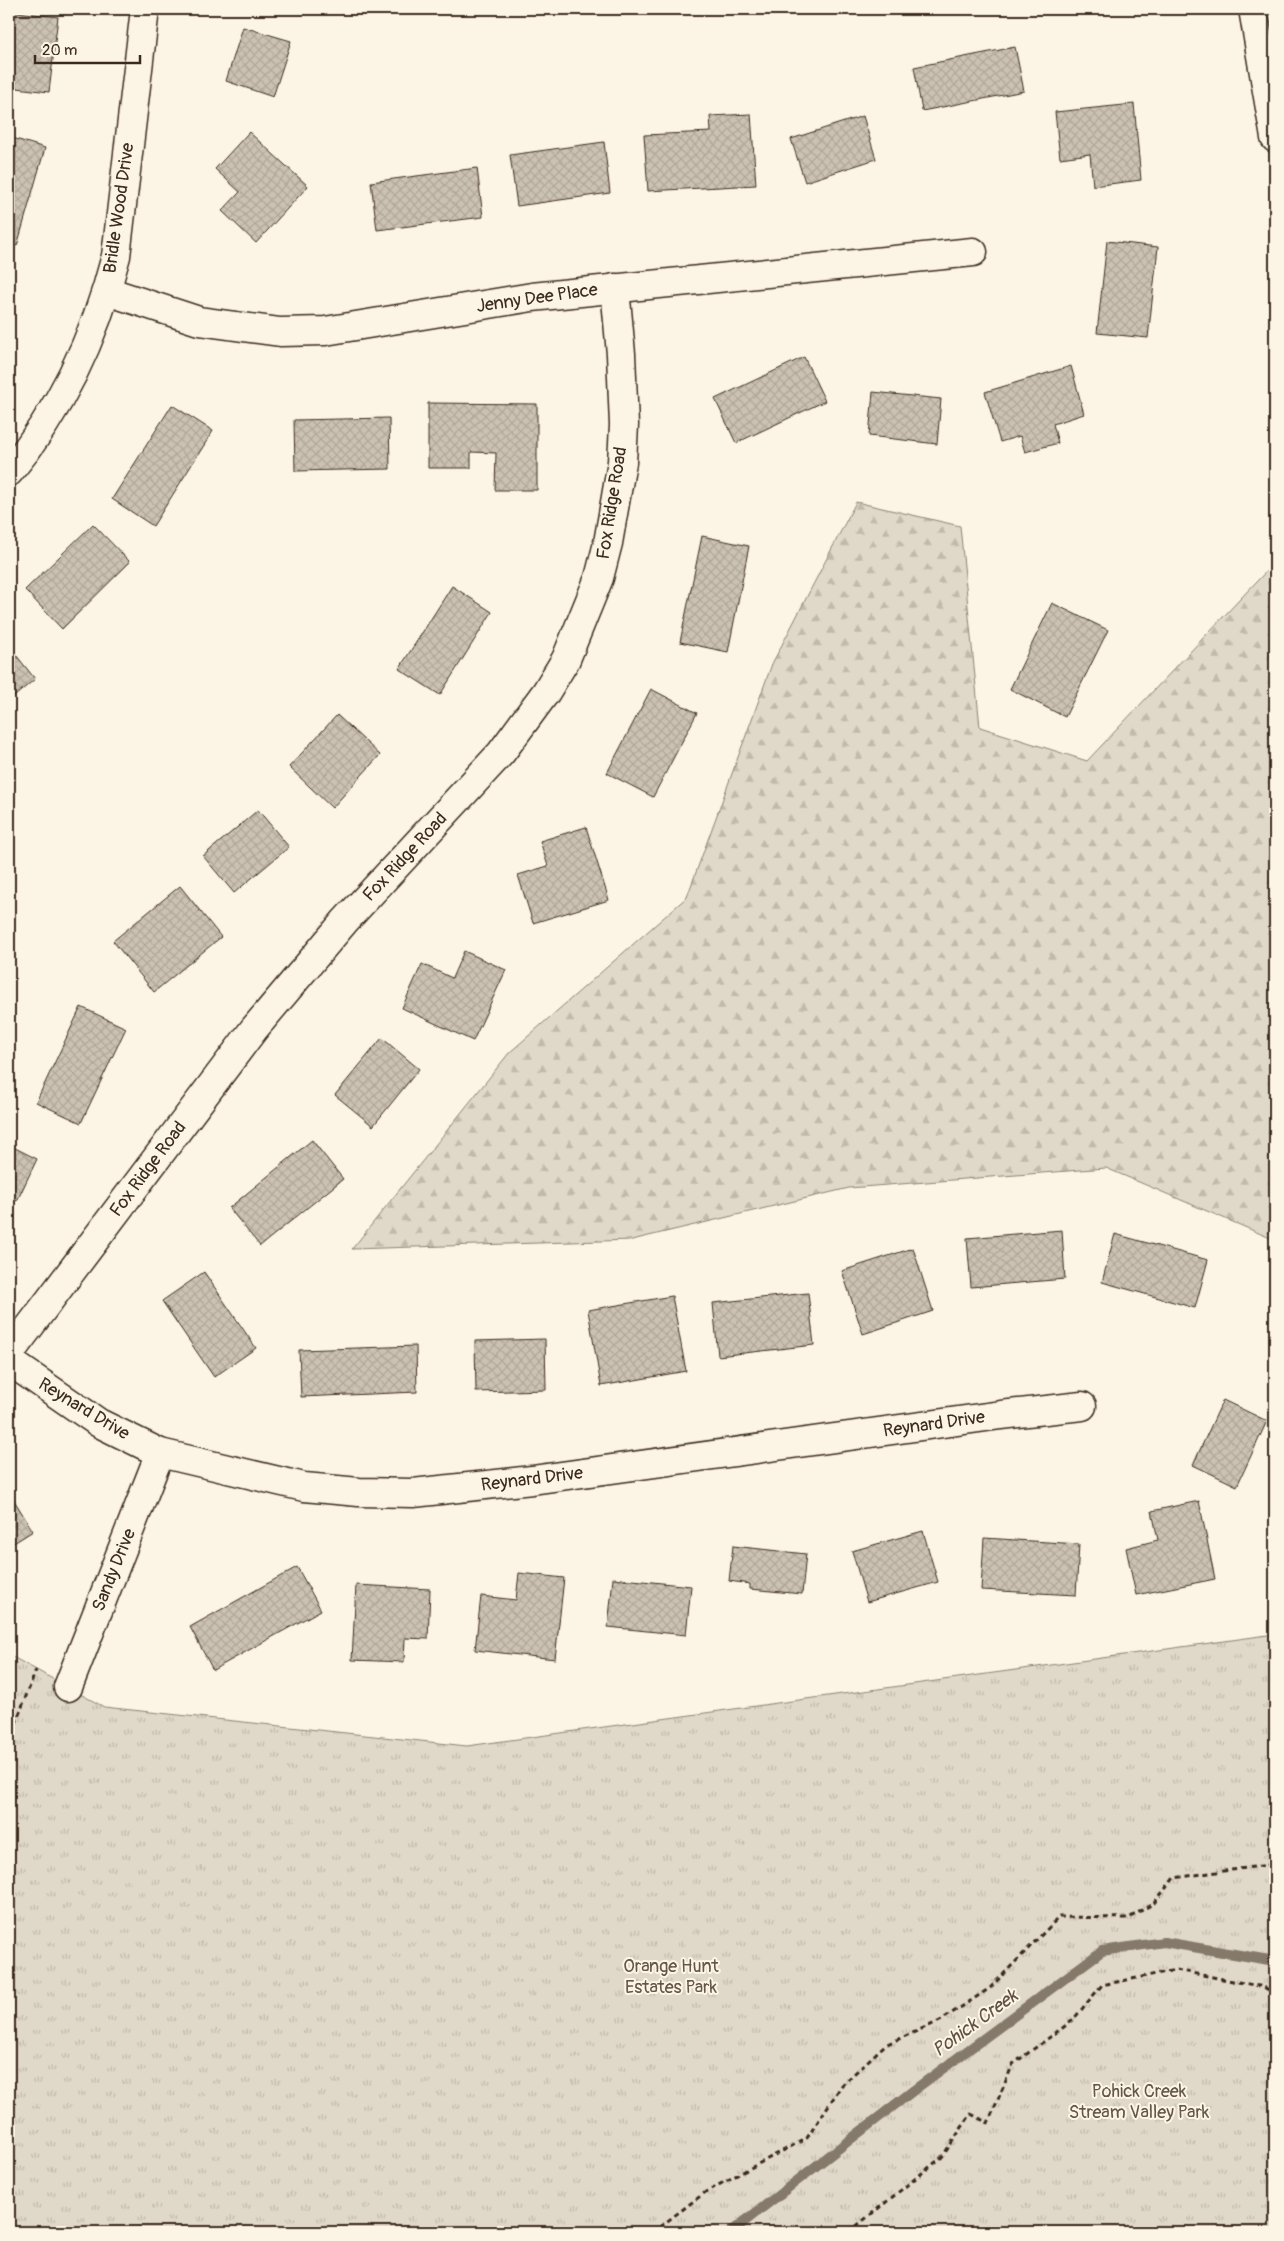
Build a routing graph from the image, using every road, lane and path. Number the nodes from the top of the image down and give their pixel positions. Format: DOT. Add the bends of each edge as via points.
graph roads {
  1 [pos="145,9"];
  2 [pos="1253,9"];
  3 [pos="1275,138"];
  4 [pos="973,252"];
  5 [pos="615,288"];
  6 [pos="107,291"];
  7 [pos="9,472"];
  8 [pos="9,1354"];
  9 [pos="9,1361"];
  10 [pos="1082,1406"];
  11 [pos="160,1453"];
  12 [pos="36,1670"];
  13 [pos="68,1687"];
  14 [pos="9,1741"];
  15 [pos="1275,1864"];
  16 [pos="1275,1994"];
  17 [pos="653,2232"];
  18 [pos="849,2232"];
  1 -- 6 [label="street, Bridle Wood Drive" via="116,256"];
  2 -- 3 [label="street"];
  4 -- 5 [label="street, Jenny Dee Place"];
  5 -- 6 [label="street, Jenny Dee Place" via="532,297 325,331 280,332 199,321"];
  5 -- 8 [label="street, Fox Ridge Road" via="624,425 622,462 599,578 566,659 501,753 345,921 254,1029"];
  6 -- 7 [label="street, Bridle Wood Drive" via="95,327 58,402"];
  9 -- 11 [label="street, Reynard Drive" via="99,1423"];
  10 -- 11 [label="street, Reynard Drive" via="542,1479 413,1493 304,1487"];
  11 -- 13 [label="street, Sandy Drive"];
  12 -- 14 [label="path"];
  15 -- 17 [label="path" via="1174,1878 1154,1902 1129,1918 1059,1917 990,1988 940,2022 885,2045 842,2085 807,2138 707,2191"];
  16 -- 18 [label="path" via="1264,1987 1176,1970 1102,1985 1072,2021 1014,2064 988,2123 970,2114 942,2157"];
}
